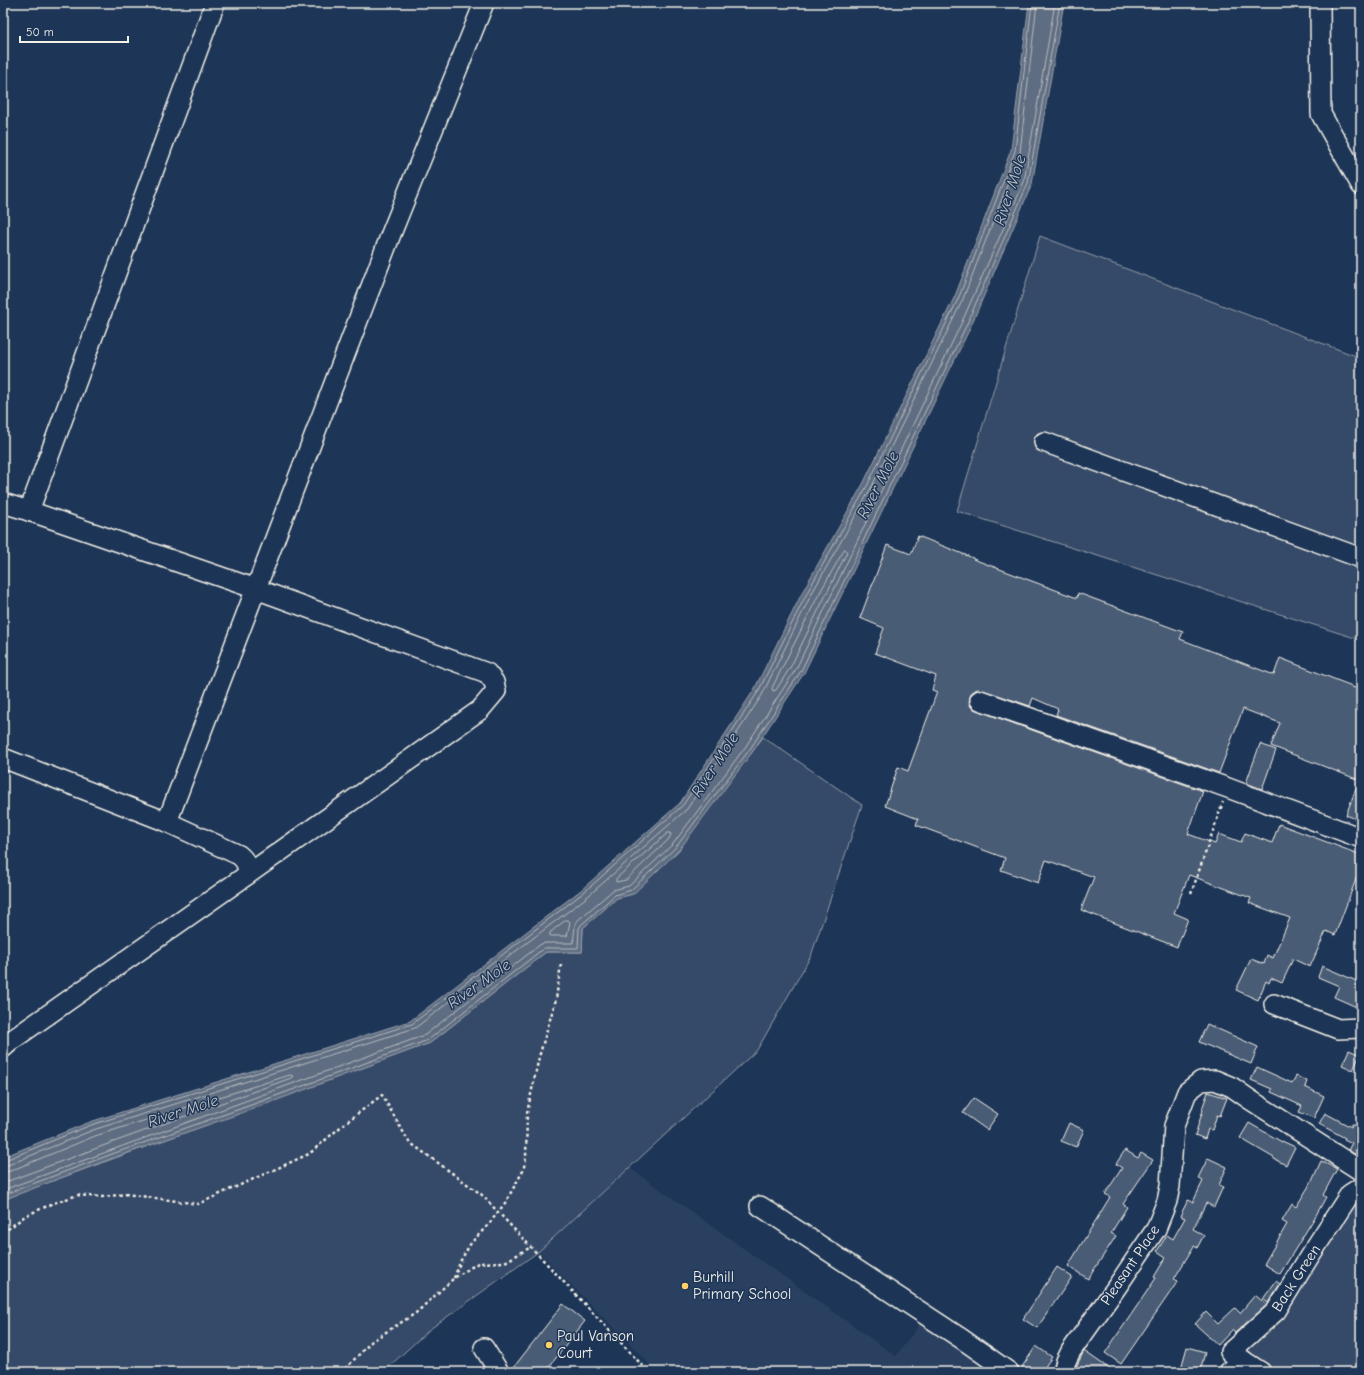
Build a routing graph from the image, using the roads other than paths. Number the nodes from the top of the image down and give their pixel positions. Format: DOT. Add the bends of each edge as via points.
graph roads {
  1 [pos="214,3"];
  2 [pos="484,3"];
  3 [pos="1320,3"];
  4 [pos="1361,185"];
  5 [pos="1044,442"];
  6 [pos="3,503"];
  7 [pos="29,511"];
  8 [pos="1361,558"];
  9 [pos="256,589"];
  10 [pos="980,700"];
  11 [pos="3,758"];
  12 [pos="167,822"];
  13 [pos="1361,838"];
  14 [pos="247,875"];
  15 [pos="1274,1004"];
  16 [pos="1361,1028"];
  17 [pos="3,1048"];
  18 [pos="1361,1171"];
  19 [pos="1361,1187"];
  20 [pos="760,1206"];
  21 [pos="484,1348"];
  22 [pos="1243,1360"];
  23 [pos="499,1372"];
  24 [pos="1009,1372"];
  25 [pos="1063,1372"];
  26 [pos="1228,1372"];
  27 [pos="1261,1372"];
  1 -- 7 [label="street"];
  2 -- 9 [label="street" via="391,234"];
  3 -- 4 [label="street" via="1321,114"];
  5 -- 8 [label="street"];
  6 -- 7 [label="street"];
  7 -- 9 [label="street"];
  9 -- 12 [label="street"];
  9 -- 14 [label="street" via="487,673 496,690 480,710"];
  10 -- 13 [label="street"];
  11 -- 12 [label="street"];
  12 -- 14 [label="street" via="239,855 248,866"];
  14 -- 17 [label="street"];
  15 -- 16 [label="street" via="1338,1029"];
  18 -- 25 [label="street, Pleasant Place" via="1232,1087 1215,1080 1201,1081 1187,1092 1174,1126 1170,1186 1156,1229 1071,1351"];
  19 -- 22 [label="street, Back Green" via="1350,1194 1276,1311 1230,1352"];
  20 -- 24 [label="street"];
  21 -- 23 [label="street"];
  22 -- 26 [label="street"];
  22 -- 27 [label="street, Back Green"];
}
